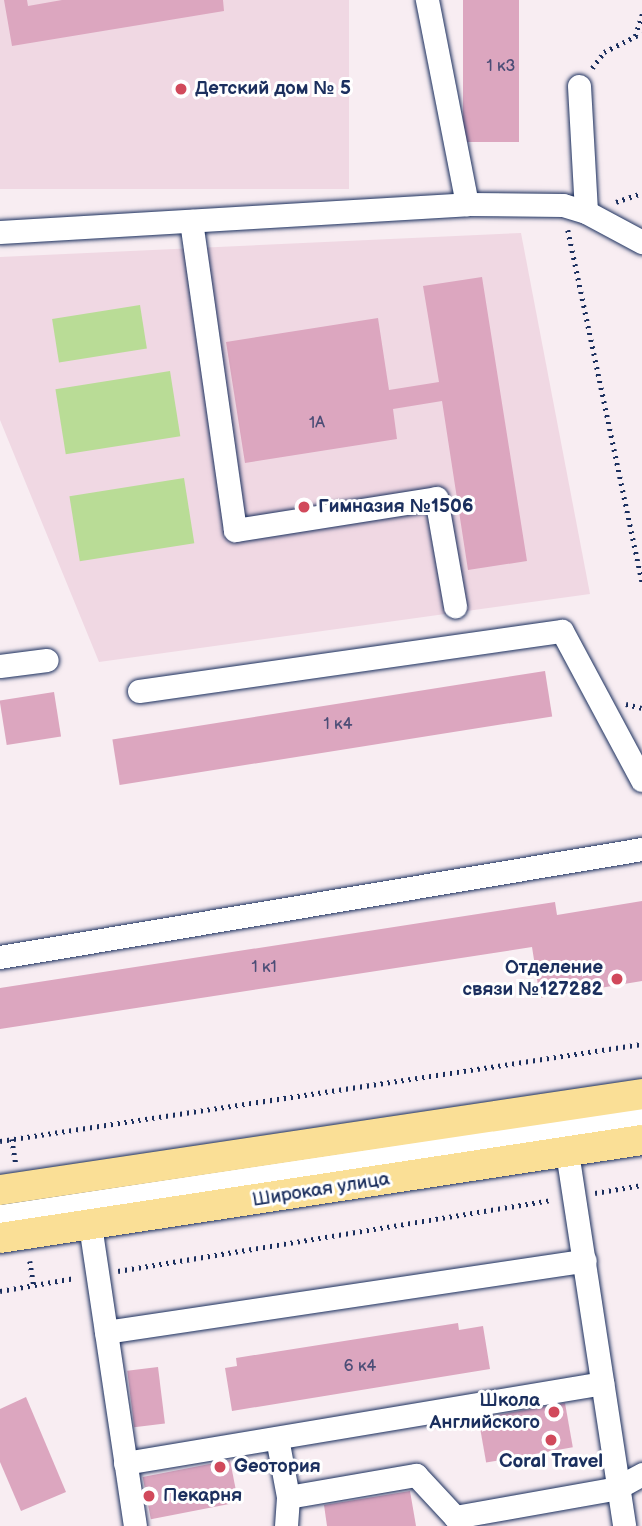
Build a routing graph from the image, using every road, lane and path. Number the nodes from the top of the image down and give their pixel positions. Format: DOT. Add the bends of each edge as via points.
graph roads {
  1 [pos="427,0"];
  2 [pos="642,14"];
  3 [pos="642,33"];
  4 [pos="635,37"];
  5 [pos="579,86"];
  6 [pos="467,204"];
  7 [pos="563,205"];
  8 [pos="586,212"];
  9 [pos="191,221"];
  10 [pos="0,232"];
  11 [pos="642,242"];
  12 [pos="642,582"];
  13 [pos="455,606"];
  14 [pos="47,660"];
  15 [pos="0,666"];
  16 [pos="139,691"];
  17 [pos="642,780"];
  18 [pos="642,849"];
  19 [pos="0,957"];
  20 [pos="642,1044"];
  21 [pos="642,1094"];
  22 [pos="578,1103"];
  23 [pos="642,1119"];
  24 [pos="604,1125"];
  25 [pos="12,1139"];
  26 [pos="642,1140"];
  27 [pos="0,1141"];
  28 [pos="576,1150"];
  29 [pos="9,1183"];
  30 [pos="642,1185"];
  31 [pos="573,1197"];
  32 [pos="0,1216"];
  33 [pos="90,1225"];
  34 [pos="0,1238"];
  35 [pos="585,1259"];
  36 [pos="30,1261"];
  37 [pos="97,1274"];
  38 [pos="34,1285"];
  39 [pos="0,1291"];
  40 [pos="106,1332"];
  41 [pos="602,1383"];
  42 [pos="277,1437"];
  43 [pos="125,1463"];
  44 [pos="642,1474"];
  45 [pos="617,1488"];
  46 [pos="288,1497"];
  47 [pos="135,1526"];
  48 [pos="286,1526"];
  49 [pos="624,1526"];
  1 -- 6 [label="street"];
  2 -- 4 [label="path"];
  3 -- 4 [label="path"];
  4 -- 5 [label="path" via="604,52"];
  5 -- 8 [label="street"];
  6 -- 7 [label="street"];
  6 -- 9 [label="street"];
  7 -- 8 [label="street"];
  7 -- 12 [label="path"];
  8 -- 11 [label="street"];
  9 -- 10 [label="street"];
  9 -- 13 [label="street" via="236,530 436,498"];
  14 -- 15 [label="street"];
  16 -- 17 [label="street" via="562,631"];
  18 -- 19 [label="street"];
  20 -- 25 [label="path"];
  21 -- 22 [label="main road"];
  22 -- 24 [label="street" via="595,1107"];
  22 -- 29 [label="main road"];
  23 -- 24 [label="street, Широкая улица"];
  24 -- 28 [label="street" via="600,1140"];
  24 -- 32 [label="street, Широкая улица"];
  25 -- 27 [label="path"];
  25 -- 29 [label="path"];
  26 -- 28 [label="main road, Широкая улица"];
  28 -- 31 [label="street"];
  28 -- 33 [label="main road, Широкая улица"];
  30 -- 31 [label="path"];
  31 -- 35 [label="street"];
  31 -- 37 [label="path"];
  33 -- 34 [label="main road, Широкая улица"];
  33 -- 37 [label="street"];
  35 -- 40 [label="street"];
  35 -- 41 [label="street"];
  36 -- 38 [label="path"];
  37 -- 38 [label="path"];
  37 -- 40 [label="street"];
  38 -- 39 [label="path"];
  40 -- 43 [label="street"];
  41 -- 42 [label="street"];
  41 -- 45 [label="street"];
  42 -- 43 [label="street"];
  42 -- 46 [label="street"];
  43 -- 47 [label="street"];
  44 -- 45 [label="street"];
  45 -- 46 [label="street" via="455,1517 416,1475"];
  45 -- 49 [label="street"];
  46 -- 48 [label="street"];
}
